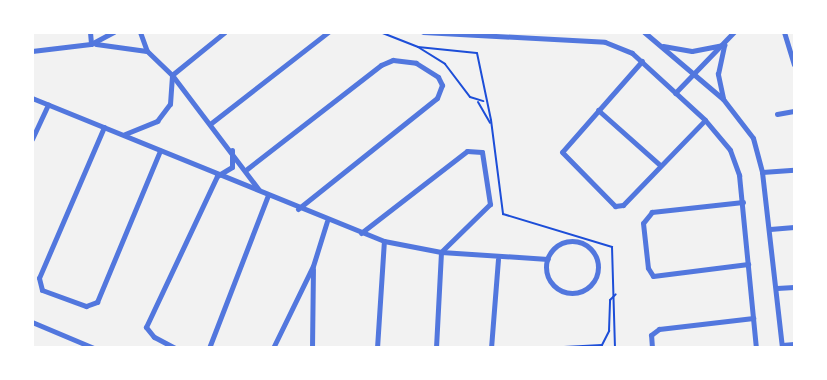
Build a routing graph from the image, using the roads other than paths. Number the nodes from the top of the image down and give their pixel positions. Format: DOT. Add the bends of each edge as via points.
graph roads {
  1 [pos="90,32"];
  2 [pos="114,32"];
  3 [pos="140,32"];
  4 [pos="225,32"];
  5 [pos="328,32"];
  6 [pos="423,32"];
  7 [pos="644,32"];
  8 [pos="784,32"];
  9 [pos="732,33"];
  10 [pos="91,44"];
  11 [pos="724,45"];
  12 [pos="661,46"];
  13 [pos="32,50"];
  14 [pos="147,51"];
  15 [pos="642,61"];
  16 [pos="794,64"];
  17 [pos="695,73"];
  18 [pos="172,75"];
  19 [pos="675,93"];
  20 [pos="32,98"];
  21 [pos="723,100"];
  22 [pos="48,104"];
  23 [pos="598,110"];
  24 [pos="794,111"];
  25 [pos="777,114"];
  26 [pos="705,120"];
  27 [pos="210,124"];
  28 [pos="104,127"];
  29 [pos="123,134"];
  30 [pos="32,139"];
  31 [pos="232,150"];
  32 [pos="160,151"];
  33 [pos="660,165"];
  34 [pos="247,169"];
  35 [pos="794,170"];
  36 [pos="762,172"];
  37 [pos="216,176"];
  38 [pos="259,190"];
  39 [pos="268,195"];
  40 [pos="743,202"];
  41 [pos="298,208"];
  42 [pos="327,221"];
  43 [pos="794,227"];
  44 [pos="770,229"];
  45 [pos="362,233"];
  46 [pos="384,241"];
  47 [pos="441,252"];
  48 [pos="498,258"];
  49 [pos="548,259"];
  50 [pos="748,264"];
  51 [pos="313,266"];
  52 [pos="794,287"];
  53 [pos="777,288"];
  54 [pos="753,318"];
  55 [pos="32,322"];
  56 [pos="794,344"];
  57 [pos="782,346"];
  58 [pos="94,348"];
  59 [pos="175,348"];
  60 [pos="209,348"];
  61 [pos="273,348"];
  62 [pos="312,348"];
  63 [pos="377,348"];
  64 [pos="436,348"];
  65 [pos="491,348"];
  66 [pos="652,348"];
  67 [pos="756,348"];
  1 -- 10 [label="street"];
  2 -- 10 [label="street"];
  3 -- 14 [label="street"];
  4 -- 18 [label="street"];
  5 -- 27 [label="street"];
  6 -- 15 [label="street" via="586,39 618,47"];
  7 -- 12 [label="street"];
  8 -- 16 [label="street"];
  9 -- 11 [label="street"];
  10 -- 13 [label="street"];
  10 -- 14 [label="street"];
  11 -- 12 [label="street" via="692,51"];
  11 -- 17 [label="street"];
  11 -- 21 [label="street" via="718,74"];
  12 -- 17 [label="street"];
  14 -- 18 [label="street"];
  15 -- 19 [label="street"];
  15 -- 23 [label="street"];
  17 -- 19 [label="street"];
  17 -- 21 [label="street"];
  18 -- 27 [label="street"];
  18 -- 29 [label="street" via="172,97 162,116 145,130"];
  19 -- 26 [label="street"];
  20 -- 22 [label="street"];
  21 -- 36 [label="street" via="753,138"];
  22 -- 28 [label="street"];
  22 -- 30 [label="street"];
  23 -- 33 [label="street"];
  23 -- 33 [label="street" via="562,152 615,206 623,205"];
  24 -- 25 [label="street"];
  26 -- 33 [label="street"];
  26 -- 40 [label="street" via="735,161"];
  27 -- 31 [label="street"];
  28 -- 29 [label="street"];
  28 -- 32 [label="street" via="39,285 92,306"];
  29 -- 32 [label="street"];
  31 -- 34 [label="street"];
  31 -- 37 [label="street" via="232,168"];
  32 -- 37 [label="street"];
  34 -- 38 [label="street"];
  34 -- 41 [label="street" via="381,65 393,60 416,63 438,77 442,86 437,98"];
  35 -- 36 [label="street"];
  36 -- 44 [label="street"];
  37 -- 38 [label="street"];
  37 -- 59 [label="street" via="146,327 154,337"];
  38 -- 39 [label="street"];
  39 -- 41 [label="street"];
  39 -- 60 [label="street"];
  40 -- 50 [label="street"];
  40 -- 50 [label="street" via="652,212 644,218 644,232 648,268 653,276"];
  41 -- 42 [label="street"];
  42 -- 45 [label="street"];
  42 -- 51 [label="street"];
  43 -- 44 [label="street"];
  44 -- 53 [label="street"];
  45 -- 46 [label="street"];
  45 -- 47 [label="street" via="467,151 477,149 485,156 490,204"];
  46 -- 47 [label="street"];
  46 -- 63 [label="street"];
  47 -- 48 [label="street"];
  47 -- 64 [label="street"];
  48 -- 49 [label="street"];
  48 -- 65 [label="street"];
  49 -- 49 [label="street" via="553,284 569,293 588,288 598,272 594,253 578,242 560,244"];
  50 -- 54 [label="street"];
  51 -- 61 [label="street"];
  51 -- 62 [label="street"];
  52 -- 53 [label="street"];
  53 -- 57 [label="street"];
  54 -- 66 [label="street" via="659,329 651,334"];
  54 -- 67 [label="street"];
  55 -- 58 [label="street"];
  56 -- 57 [label="street"];
}
